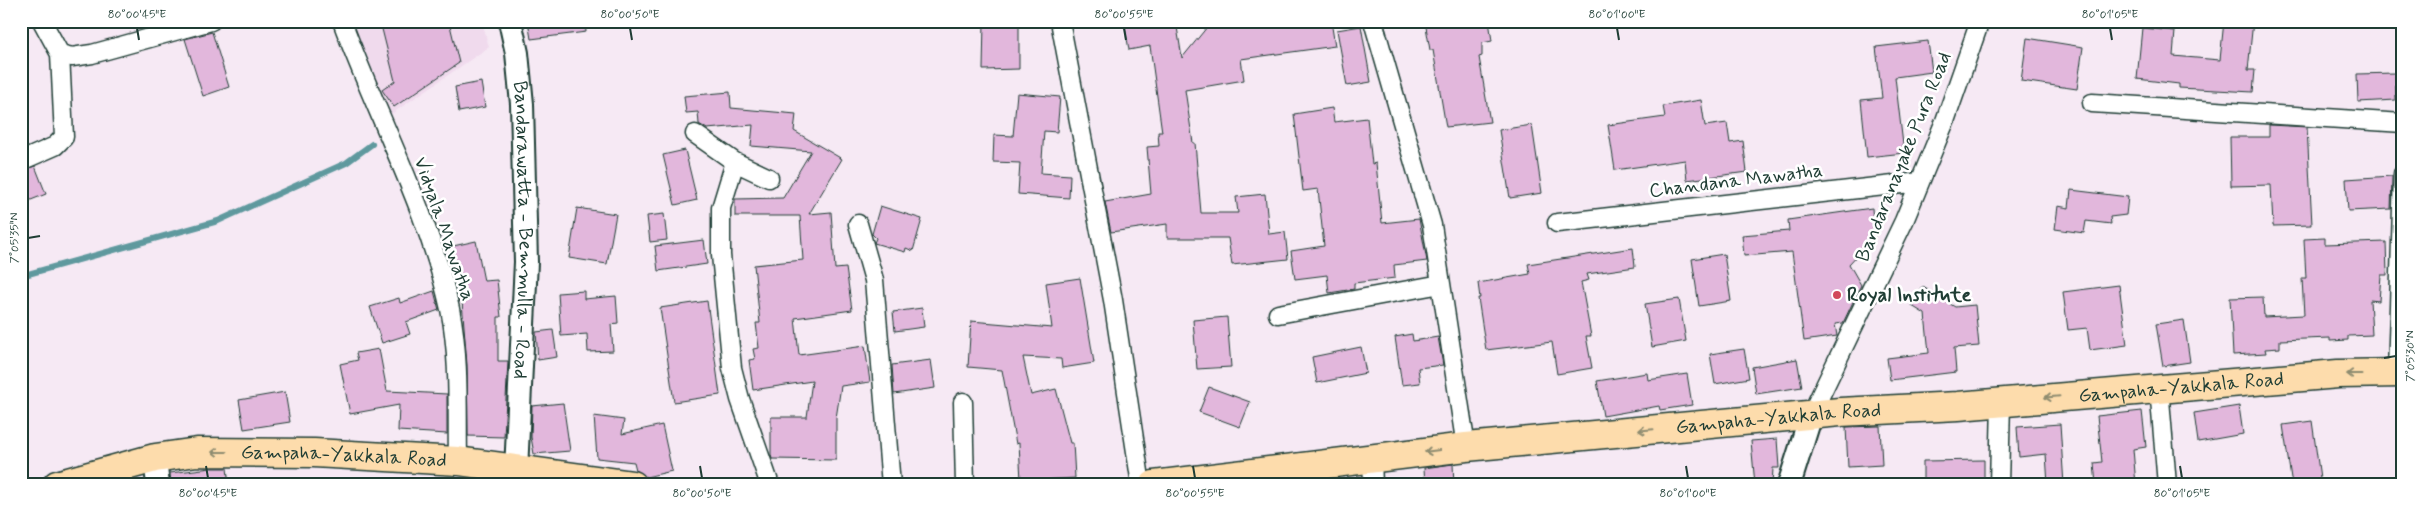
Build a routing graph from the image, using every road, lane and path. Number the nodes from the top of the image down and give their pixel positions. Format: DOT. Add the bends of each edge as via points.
graph roads {
  1 [pos="42,21"];
  2 [pos="211,21"];
  3 [pos="342,21"];
  4 [pos="510,21"];
  5 [pos="1060,21"];
  6 [pos="1373,21"];
  7 [pos="1980,21"];
  8 [pos="60,54"];
  9 [pos="2092,102"];
  10 [pos="2403,123"];
  11 [pos="695,134"];
  12 [pos="21,161"];
  13 [pos="735,162"];
  14 [pos="2403,174"];
  15 [pos="769,178"];
  16 [pos="1920,182"];
  17 [pos="1557,223"];
  18 [pos="858,224"];
  19 [pos="1441,284"];
  20 [pos="1278,314"];
  21 [pos="2400,373"];
  22 [pos="2159,387"];
  23 [pos="963,402"];
  24 [pos="2001,402"];
  25 [pos="1811,415"];
  26 [pos="1466,447"];
  27 [pos="155,458"];
  28 [pos="458,461"];
  29 [pos="1372,472"];
  30 [pos="504,474"];
  31 [pos="57,485"];
  32 [pos="158,485"];
  33 [pos="633,485"];
  34 [pos="770,485"];
  35 [pos="891,485"];
  36 [pos="964,485"];
  37 [pos="1141,485"];
  38 [pos="1154,485"];
  39 [pos="1789,485"];
  40 [pos="1999,485"];
  41 [pos="2167,485"];
  1 -- 8 [label="street"];
  2 -- 8 [label="street" via="92,54 72,57"];
  3 -- 28 [label="street, Vidyala Mawatha" via="419,212 450,310 456,357"];
  4 -- 30 [label="street, Bandarawatta - Bemmulla - Road" via="522,104 526,262"];
  5 -- 37 [label="street" via="1112,300"];
  6 -- 19 [label="street" via="1432,225"];
  7 -- 16 [label="street, Bandaranayake Pura Road"];
  8 -- 12 [label="street" via="64,137 55,146"];
  9 -- 10 [label="street"];
  11 -- 13 [label="street"];
  13 -- 15 [label="street"];
  13 -- 34 [label="street" via="721,208 721,254 732,368"];
  14 -- 21 [label="street"];
  16 -- 17 [label="street, Chandana Mawatha"];
  16 -- 25 [label="street, Bandaranayake Pura Road" via="1856,325"];
  18 -- 35 [label="street" via="874,280"];
  19 -- 20 [label="street"];
  19 -- 26 [label="street"];
  21 -- 22 [label="highway, Gampaha-Yakkala Road, one-way" via="2338,374"];
  22 -- 24 [label="highway, Gampaha-Yakkala Road, one-way"];
  22 -- 41 [label="street"];
  23 -- 36 [label="street"];
  24 -- 25 [label="highway, Gampaha-Yakkala Road"];
  24 -- 40 [label="street"];
  25 -- 26 [label="highway, Gampaha-Yakkala Road, one-way"];
  25 -- 39 [label="street"];
  26 -- 29 [label="highway, Gampaha-Yakkala Road, one-way"];
  28 -- 27 [label="highway, Gampaha-Yakkala Road, one-way" via="295,452 197,452"];
  27 -- 31 [label="highway, Gampaha-Yakkala Road"];
  27 -- 32 [label="street"];
  28 -- 30 [label="highway, Gampaha-Yakkala Road"];
  29 -- 38 [label="highway, Gampaha-Yakkala Road"];
  30 -- 33 [label="highway, Gampaha-Yakkala Road"];
}
